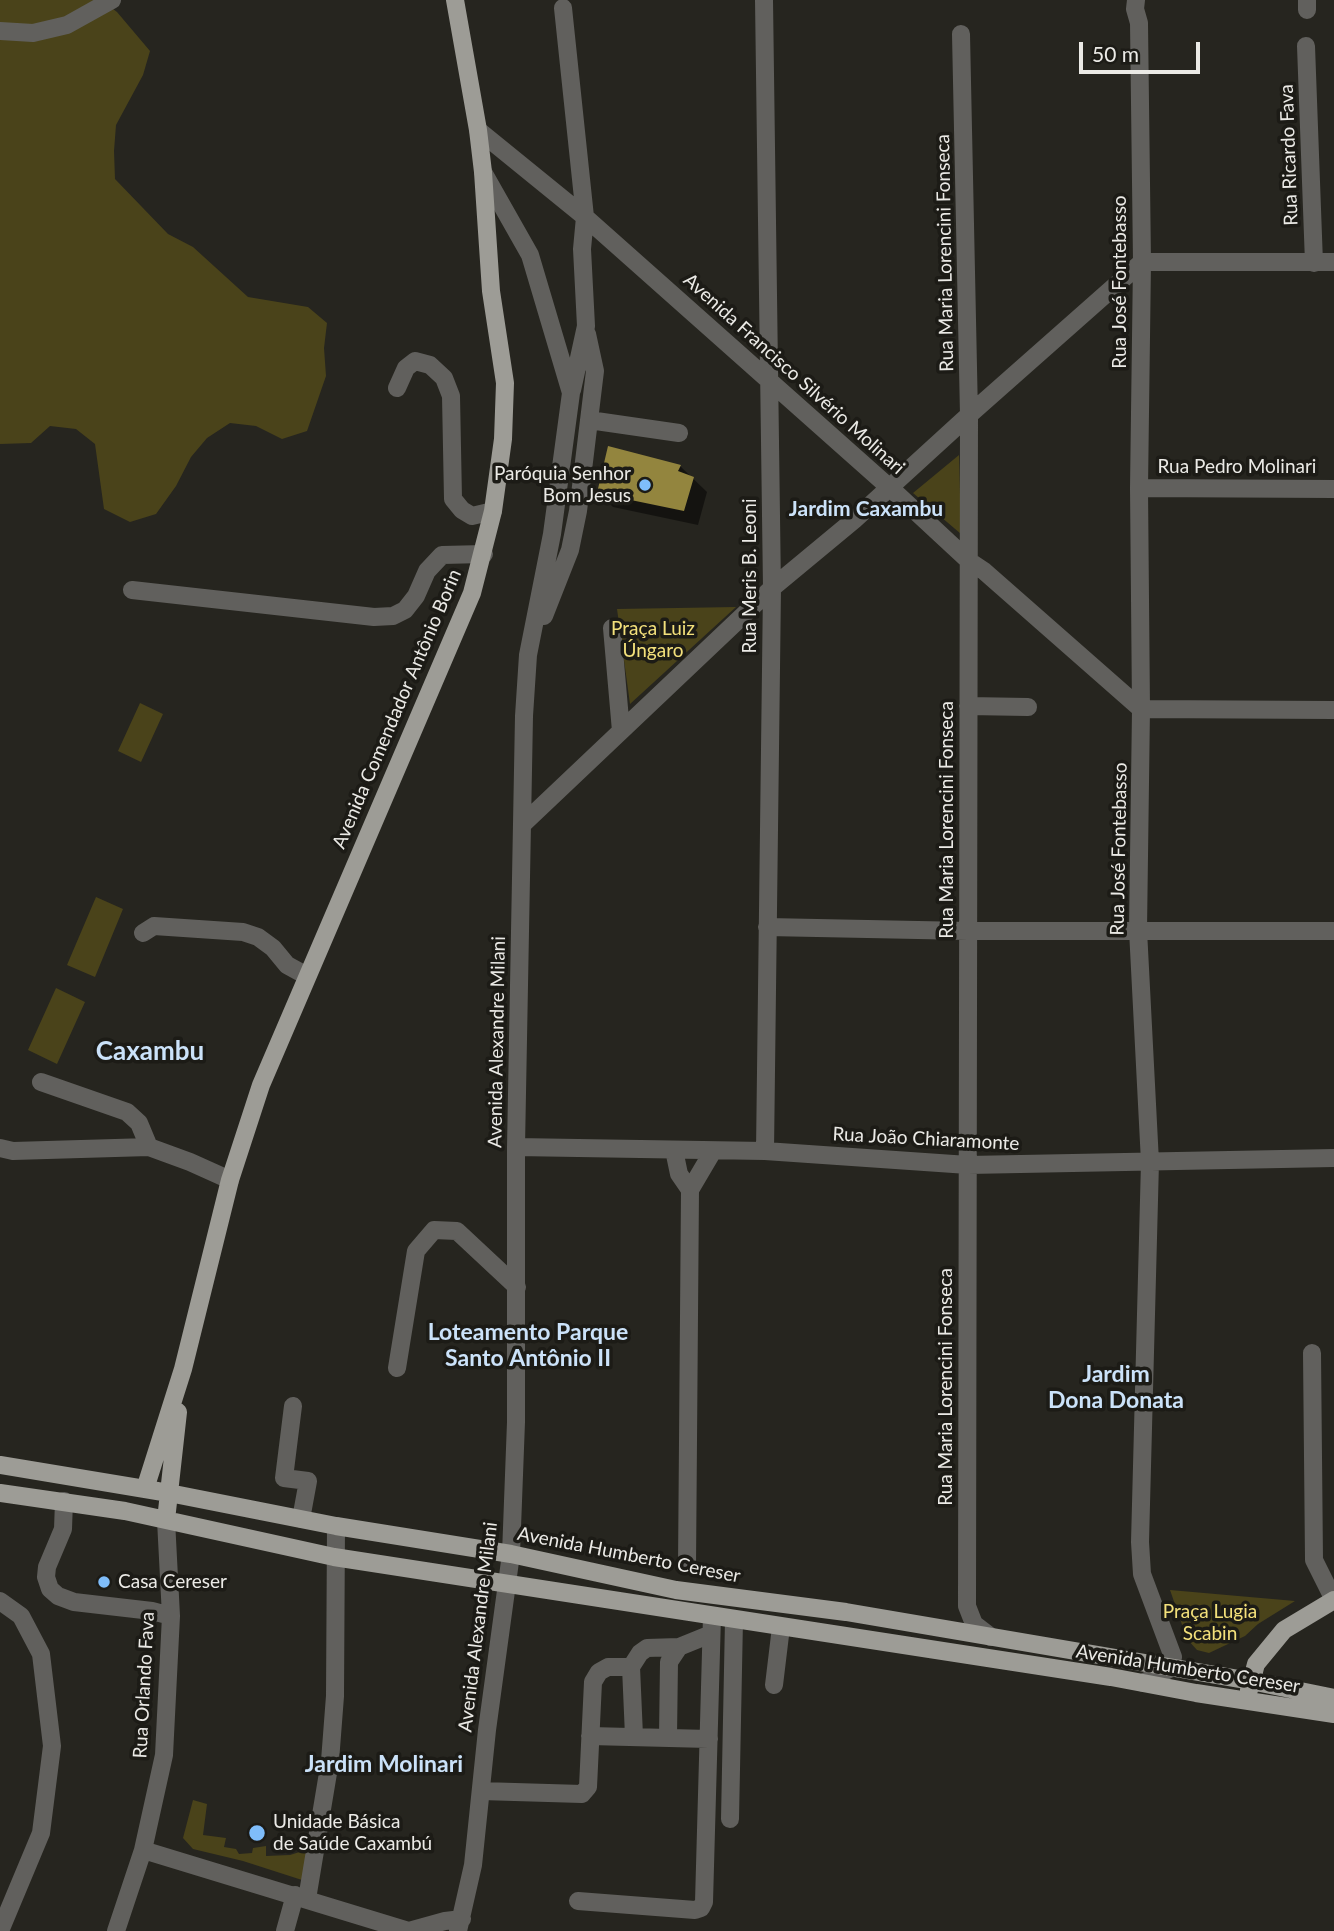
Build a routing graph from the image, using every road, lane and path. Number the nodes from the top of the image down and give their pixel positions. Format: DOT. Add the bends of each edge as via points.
graph roads {
  1 [pos="113,0"];
  2 [pos="455,0"];
  3 [pos="764,0"];
  4 [pos="1136,0"];
  5 [pos="1142,0"];
  6 [pos="563,8"];
  7 [pos="1139,23"];
  8 [pos="0,31"];
  9 [pos="961,34"];
  10 [pos="1306,46"];
  11 [pos="478,131"];
  12 [pos="483,172"];
  13 [pos="585,217"];
  14 [pos="1142,262"];
  15 [pos="1334,262"];
  16 [pos="1314,263"];
  17 [pos="586,327"];
  18 [pos="769,381"];
  19 [pos="397,388"];
  20 [pos="571,393"];
  21 [pos="969,415"];
  22 [pos="589,420"];
  23 [pos="679,433"];
  24 [pos="890,488"];
  25 [pos="1139,488"];
  26 [pos="1334,489"];
  27 [pos="493,511"];
  28 [pos="484,554"];
  29 [pos="969,561"];
  30 [pos="772,588"];
  31 [pos="132,590"];
  32 [pos="612,628"];
  33 [pos="528,655"];
  34 [pos="968,706"];
  35 [pos="1028,707"];
  36 [pos="1141,709"];
  37 [pos="1334,710"];
  38 [pos="621,731"];
  39 [pos="523,824"];
  40 [pos="767,926"];
  41 [pos="1138,930"];
  42 [pos="968,931"];
  43 [pos="1334,931"];
  44 [pos="143,933"];
  45 [pos="307,975"];
  46 [pos="41,1082"];
  47 [pos="149,1147"];
  48 [pos="516,1147"];
  49 [pos="0,1148"];
  50 [pos="674,1150"];
  51 [pos="713,1151"];
  52 [pos="765,1151"];
  53 [pos="1334,1158"];
  54 [pos="1150,1161"];
  55 [pos="968,1165"];
  56 [pos="230,1180"];
  57 [pos="690,1190"];
  58 [pos="517,1287"];
  59 [pos="1312,1353"];
  60 [pos="397,1368"];
  61 [pos="183,1370"];
  62 [pos="293,1406"];
  63 [pos="0,1465"];
  64 [pos="145,1489"];
  65 [pos="0,1493"];
  66 [pos="169,1493"];
  67 [pos="64,1501"];
  68 [pos="301,1518"];
  69 [pos="166,1520"];
  70 [pos="336,1526"];
  71 [pos="511,1554"];
  72 [pos="334,1557"];
  73 [pos="687,1566"];
  74 [pos="508,1583"];
  75 [pos="1334,1600"];
  76 [pos="0,1601"];
  77 [pos="967,1606"];
  78 [pos="171,1616"];
  79 [pos="734,1620"];
  80 [pos="712,1625"];
  81 [pos="781,1627"];
  82 [pos="945,1629"];
  83 [pos="992,1637"];
  84 [pos="679,1647"];
  85 [pos="631,1667"];
  86 [pos="1169,1668"];
  87 [pos="1251,1681"];
  88 [pos="1143,1683"];
  89 [pos="774,1685"];
  90 [pos="1334,1698"];
  91 [pos="1248,1701"];
  92 [pos="1334,1714"];
  93 [pos="590,1736"];
  94 [pos="634,1736"];
  95 [pos="668,1737"];
  96 [pos="709,1739"];
  97 [pos="481,1791"];
  98 [pos="730,1819"];
  99 [pos="143,1850"];
  100 [pos="301,1897"];
  101 [pos="578,1901"];
  102 [pos="460,1925"];
  103 [pos="0,1931"];
  104 [pos="117,1931"];
  105 [pos="285,1931"];
  106 [pos="410,1931"];
  1 -- 8 [label="street" via="67,25 33,33"];
  2 -- 11 [label="main road, Avenida Comendador Antônio Borin"];
  3 -- 18 [label="street, Rua Meris B. Leoni"];
  4 -- 7 [label="street"];
  5 -- 7 [label="street"];
  6 -- 13 [label="street"];
  7 -- 14 [label="street, Rua José Fontebasso"];
  9 -- 21 [label="street, Rua Maria Lorencini Fonseca"];
  10 -- 16 [label="street, Rua Ricardo Fava"];
  11 -- 12 [label="main road, Avenida Comendador Antônio Borin"];
  11 -- 13 [label="street, Avenida Francisco Silvério Molinari"];
  12 -- 20 [label="street, Avenida Alexandre Milani" via="530,255"];
  12 -- 27 [label="main road, Avenida Comendador Antônio Borin" via="491,291 505,383"];
  13 -- 17 [label="street"];
  13 -- 18 [label="street, Avenida Francisco Silvério Molinari"];
  14 -- 16 [label="street"];
  14 -- 21 [label="street"];
  14 -- 25 [label="street, Rua José Fontebasso"];
  15 -- 16 [label="street"];
  17 -- 20 [label="street"];
  17 -- 22 [label="street" via="595,371"];
  18 -- 24 [label="street, Avenida Francisco Silvério Molinari"];
  18 -- 30 [label="street, Rua Meris B. Leoni"];
  19 -- 27 [label="street" via="406,368 415,361 430,365 444,378 451,396 453,499 472,516"];
  20 -- 33 [label="street, Avenida Alexandre Milani" via="552,534"];
  21 -- 24 [label="street"];
  21 -- 29 [label="street, Rua Maria Lorencini Fonseca"];
  22 -- 23 [label="street"];
  22 -- 33 [label="street" via="570,550"];
  24 -- 29 [label="street, Avenida Francisco Silvério Molinari"];
  24 -- 30 [label="street"];
  25 -- 26 [label="street, Rua Pedro Molinari"];
  25 -- 36 [label="street, Rua José Fontebasso"];
  27 -- 28 [label="main road, Avenida Comendador Antônio Borin"];
  28 -- 31 [label="street" via="442,555 427,571 405,610 393,616"];
  28 -- 45 [label="main road, Avenida Comendador Antônio Borin" via="472,593"];
  29 -- 34 [label="street, Rua Maria Lorencini Fonseca"];
  29 -- 36 [label="street, Avenida Francisco Silvério Molinari"];
  30 -- 38 [label="street"];
  30 -- 40 [label="street, Rua Meris B. Leoni"];
  32 -- 38 [label="street"];
  33 -- 39 [label="street, Avenida Alexandre Milani"];
  34 -- 35 [label="street"];
  34 -- 42 [label="street, Rua Maria Lorencini Fonseca"];
  36 -- 37 [label="street"];
  36 -- 41 [label="street, Rua José Fontebasso"];
  38 -- 39 [label="street"];
  39 -- 48 [label="street, Avenida Alexandre Milani"];
  40 -- 42 [label="street"];
  40 -- 52 [label="street, Rua Meris B. Leoni"];
  41 -- 42 [label="street"];
  41 -- 43 [label="street"];
  41 -- 54 [label="street, Rua José Fontebasso"];
  42 -- 55 [label="street, Rua Maria Lorencini Fonseca"];
  44 -- 45 [label="street" via="154,926 243,932 258,937 287,965"];
  45 -- 56 [label="main road, Avenida Comendador Antônio Borin" via="261,1085"];
  46 -- 47 [label="street" via="127,1112 139,1122"];
  47 -- 49 [label="street"];
  47 -- 56 [label="street"];
  48 -- 50 [label="street, Rua João Chiaramonte"];
  48 -- 58 [label="street, Avenida Alexandre Milani"];
  50 -- 51 [label="street, Rua João Chiaramonte"];
  50 -- 57 [label="street" via="679,1174"];
  51 -- 52 [label="street, Rua João Chiaramonte"];
  51 -- 57 [label="street"];
  52 -- 55 [label="street, Rua João Chiaramonte"];
  53 -- 54 [label="street, Rua João Chiaramonte"];
  54 -- 55 [label="street, Rua João Chiaramonte"];
  54 -- 86 [label="street, Rua José Fontebasso" via="1140,1542 1142,1574 1173,1657"];
  55 -- 77 [label="street, Rua Maria Lorencini Fonseca"];
  56 -- 61 [label="main road, Avenida Comendador Antônio Borin"];
  57 -- 73 [label="street"];
  58 -- 60 [label="street" via="457,1231 434,1230 416,1251"];
  58 -- 71 [label="street, Avenida Alexandre Milani"];
  59 -- 75 [label="street" via="1314,1560"];
  61 -- 64 [label="main road, Avenida Comendador Antônio Borin"];
  61 -- 66 [label="main road, Avenida Comendador Antônio Borin"];
  62 -- 68 [label="street" via="284,1478 308,1481"];
  63 -- 64 [label="main road, Avenida Humberto Cereser"];
  64 -- 66 [label="main road, Avenida Humberto Cereser"];
  65 -- 67 [label="main road, Avenida Humberto Cereser"];
  66 -- 68 [label="main road, Avenida Humberto Cereser"];
  66 -- 69 [label="main road, Avenida Comendador Antônio Borin"];
  67 -- 69 [label="main road, Avenida Humberto Cereser"];
  67 -- 78 [label="street" via="63,1529 47,1567 50,1589 74,1602"];
  68 -- 70 [label="main road, Avenida Humberto Cereser"];
  69 -- 72 [label="main road, Avenida Humberto Cereser"];
  69 -- 78 [label="street, Rua Orlando Fava"];
  70 -- 71 [label="main road, Avenida Humberto Cereser"];
  70 -- 72 [label="street"];
  71 -- 74 [label="street, Avenida Alexandre Milani"];
  71 -- 82 [label="main road, Avenida Humberto Cereser" via="676,1590"];
  72 -- 74 [label="main road, Avenida Humberto Cereser"];
  72 -- 100 [label="street" via="335,1696 330,1761"];
  74 -- 80 [label="main road, Avenida Humberto Cereser"];
  74 -- 97 [label="street, Avenida Alexandre Milani"];
  75 -- 87 [label="main road" via="1284,1630 1256,1664"];
  76 -- 103 [label="street" via="21,1616 41,1654 52,1746 41,1833"];
  77 -- 82 [label="street"];
  77 -- 83 [label="street" via="974,1624"];
  78 -- 99 [label="street, Rua Orlando Fava" via="164,1755"];
  79 -- 80 [label="main road, Avenida Humberto Cereser"];
  79 -- 81 [label="main road, Avenida Humberto Cereser"];
  79 -- 98 [label="street"];
  80 -- 84 [label="street"];
  80 -- 96 [label="street"];
  81 -- 88 [label="main road, Avenida Humberto Cereser"];
  81 -- 89 [label="street"];
  82 -- 83 [label="main road, Avenida Humberto Cereser"];
  83 -- 86 [label="main road, Avenida Humberto Cereser"];
  84 -- 85 [label="street" via="647,1648"];
  84 -- 95 [label="street" via="669,1662"];
  85 -- 93 [label="street" via="608,1667 593,1682"];
  85 -- 94 [label="street"];
  86 -- 87 [label="main road, Avenida Humberto Cereser"];
  86 -- 88 [label="street"];
  87 -- 90 [label="main road, Avenida Humberto Cereser"];
  87 -- 91 [label="main road"];
  88 -- 91 [label="main road, Avenida Humberto Cereser"];
  91 -- 92 [label="main road, Avenida Humberto Cereser"];
  93 -- 94 [label="street"];
  93 -- 97 [label="street" via="588,1787 582,1794"];
  94 -- 95 [label="street"];
  95 -- 96 [label="street"];
  96 -- 101 [label="street" via="701,1908"];
  97 -- 102 [label="street, Avenida Alexandre Milani" via="473,1865"];
  99 -- 100 [label="street"];
  99 -- 104 [label="street, Rua Orlando Fava"];
  100 -- 105 [label="street"];
  100 -- 106 [label="street"];
  102 -- 106 [label="street" via="445,1921"];
}
